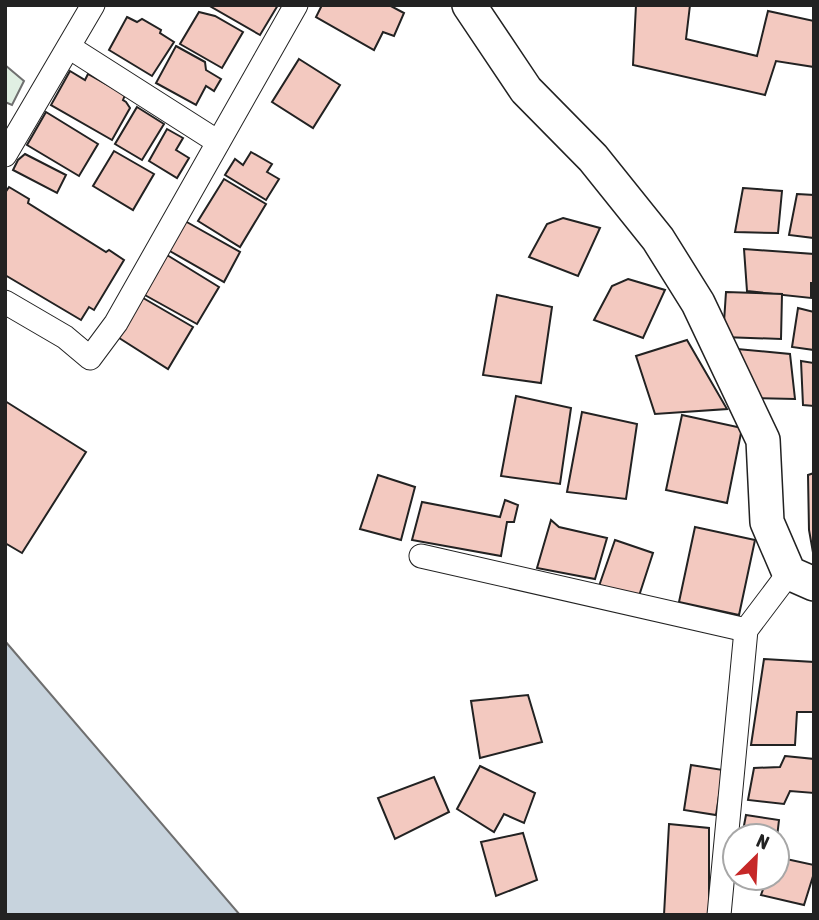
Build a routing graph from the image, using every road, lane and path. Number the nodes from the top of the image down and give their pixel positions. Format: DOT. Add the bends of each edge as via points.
graph roads {
  1 [pos="93,5"];
  2 [pos="296,5"];
  3 [pos="469,5"];
  4 [pos="69,47"];
  5 [pos="218,142"];
  6 [pos="5,155"];
  7 [pos="5,302"];
  8 [pos="421,556"];
  9 [pos="801,578"];
  10 [pos="746,630"];
  11 [pos="719,915"];
  1 -- 4 [label="street"];
  2 -- 5 [label="street"];
  3 -- 9 [label="street" via="526,90 593,158 658,239 698,303 762,440 768,522"];
  4 -- 5 [label="street"];
  4 -- 6 [label="street"];
  5 -- 7 [label="street" via="116,323 90,358 65,337"];
  8 -- 10 [label="street"];
  9 -- 10 [label="street"];
  10 -- 11 [label="street"];
}
